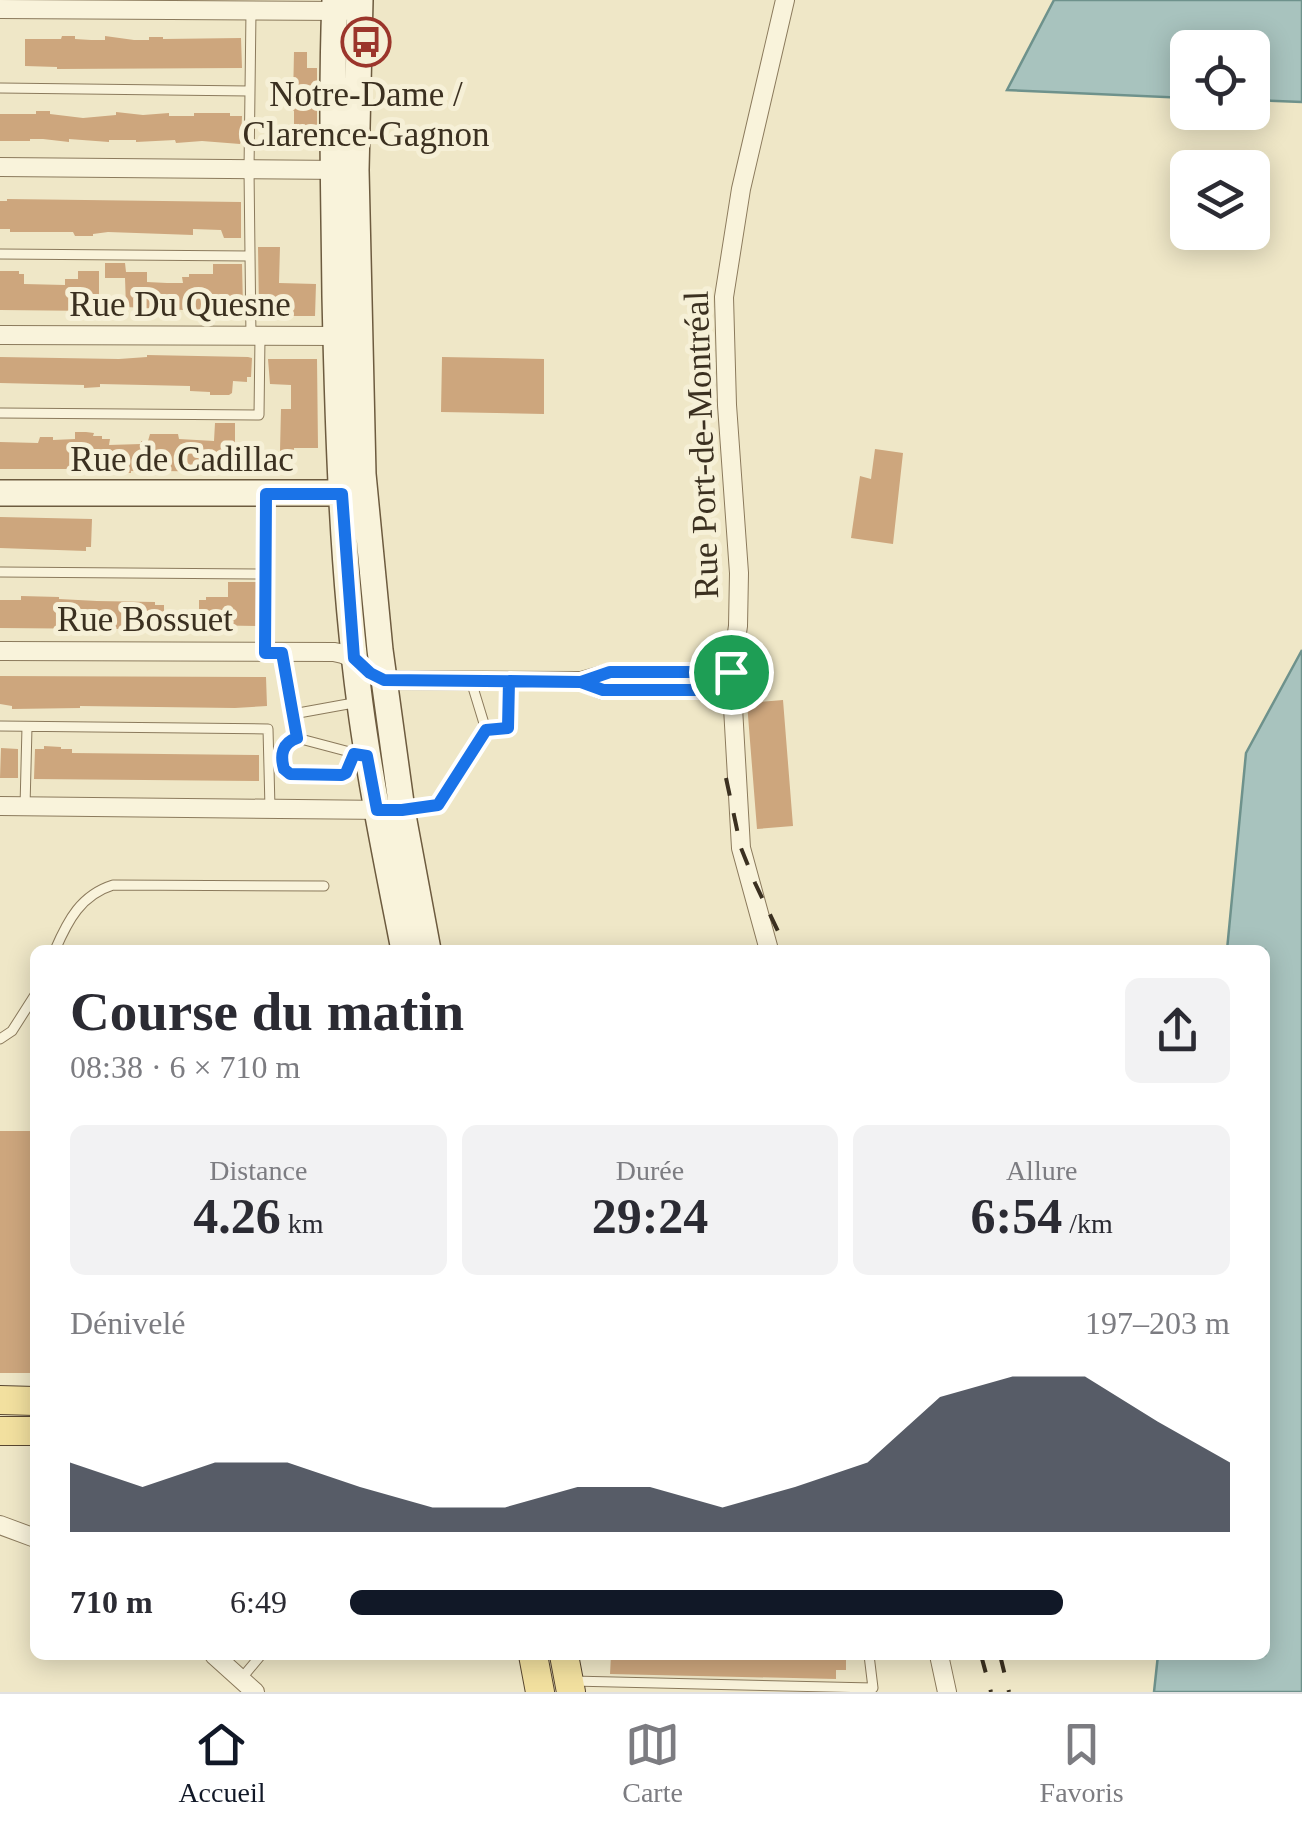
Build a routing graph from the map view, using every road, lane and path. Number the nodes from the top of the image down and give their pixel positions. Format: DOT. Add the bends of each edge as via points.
graph roads {
  1 [pos="785,0"];
  2 [pos="347,5"];
  3 [pos="230,6"];
  4 [pos="0,9"];
  5 [pos="250,11"];
  6 [pos="0,88"];
  7 [pos="249,91"];
  8 [pos="0,167"];
  9 [pos="248,170"];
  10 [pos="345,170"];
  11 [pos="0,254"];
  12 [pos="249,256"];
  13 [pos="0,335"];
  14 [pos="348,336"];
  15 [pos="255,337"];
  16 [pos="0,413"];
  17 [pos="0,493"];
  18 [pos="266,494"];
  19 [pos="353,494"];
  20 [pos="0,572"];
  21 [pos="266,574"];
  22 [pos="0,651"];
  23 [pos="274,653"];
  24 [pos="354,658"];
  25 [pos="384,680"];
  26 [pos="509,681"];
  27 [pos="732,681"];
  28 [pos="471,682"];
  29 [pos="360,702"];
  30 [pos="292,714"];
  31 [pos="0,726"];
  32 [pos="26,727"];
  33 [pos="486,730"];
  34 [pos="297,738"];
  35 [pos="361,755"];
  36 [pos="0,806"];
  37 [pos="25,807"];
  38 [pos="270,809"];
  39 [pos="390,810"];
  40 [pos="324,886"];
  41 [pos="57,945"];
  42 [pos="404,945"];
  43 [pos="427,945"];
  44 [pos="769,945"];
  45 [pos="30,1003"];
  46 [pos="0,1039"];
  47 [pos="0,1400"];
  48 [pos="30,1401"];
  49 [pos="0,1431"];
  50 [pos="30,1431"];
  51 [pos="0,1524"];
  52 [pos="30,1536"];
  53 [pos="220,1660"];
  54 [pos="256,1660"];
  55 [pos="534,1660"];
  56 [pos="870,1660"];
  57 [pos="940,1660"];
  58 [pos="568,1676"];
  59 [pos="241,1678"];
  60 [pos="255,1692"];
  61 [pos="540,1692"];
  62 [pos="948,1692"];
  1 -- 27 [label="street, Rue Port-de-Montréal" via="724,297 739,573"];
  2 -- 5 [label="street"];
  2 -- 10 [label="main road"];
  3 -- 4 [label="street"];
  3 -- 5 [label="street"];
  5 -- 7 [label="lane"];
  6 -- 7 [label="lane"];
  7 -- 9 [label="lane"];
  8 -- 9 [label="street"];
  9 -- 10 [label="street"];
  9 -- 12 [label="lane"];
  10 -- 14 [label="main road"];
  11 -- 12 [label="lane"];
  12 -- 15 [label="lane"];
  13 -- 15 [label="street, Rue Du Quesne"];
  14 -- 15 [label="street, Rue Du Quesne"];
  14 -- 19 [label="main road"];
  15 -- 16 [label="lane" via="259,415"];
  17 -- 18 [label="main road, Rue de Cadillac"];
  18 -- 19 [label="main road, Rue de Cadillac"];
  18 -- 21 [label="lane"];
  19 -- 24 [label="main road"];
  19 -- 25 [label="main road"];
  20 -- 21 [label="lane"];
  21 -- 23 [label="lane"];
  22 -- 23 [label="street, Rue Bossuet"];
  23 -- 24 [label="street, Rue Bossuet"];
  23 -- 30 [label="lane"];
  24 -- 25 [label="street, Rue Bossuet"];
  24 -- 29 [label="main road"];
  25 -- 28 [label="street"];
  25 -- 39 [label="main road"];
  26 -- 27 [label="street" via="581,682 610,672"];
  26 -- 28 [label="street"];
  26 -- 33 [label="lane" via="508,728"];
  27 -- 44 [label="street, Rue Port-de-Montréal" via="742,848"];
  28 -- 33 [label="lane"];
  29 -- 30 [label="lane"];
  29 -- 35 [label="main road"];
  30 -- 34 [label="lane"];
  31 -- 32 [label="lane"];
  32 -- 37 [label="lane"];
  32 -- 38 [label="lane" via="268,729"];
  33 -- 39 [label="lane" via="438,805"];
  34 -- 35 [label="lane"];
  34 -- 35 [label="lane" via="283,747 282,764 290,774 342,775"];
  35 -- 39 [label="main road"];
  36 -- 37 [label="street"];
  37 -- 38 [label="street"];
  38 -- 39 [label="street"];
  39 -- 42 [label="main road"];
  39 -- 43 [label="main road"];
  40 -- 41 [label="lane" via="113,885 93,891"];
  45 -- 46 [label="lane"];
  47 -- 48 [label="main road"];
  49 -- 50 [label="main road"];
  51 -- 52 [label="street"];
  53 -- 59 [label="street"];
  54 -- 59 [label="lane"];
  55 -- 61 [label="main road"];
  56 -- 58 [label="lane" via="873,1688"];
  57 -- 62 [label="street"];
  59 -- 60 [label="street"];
}
